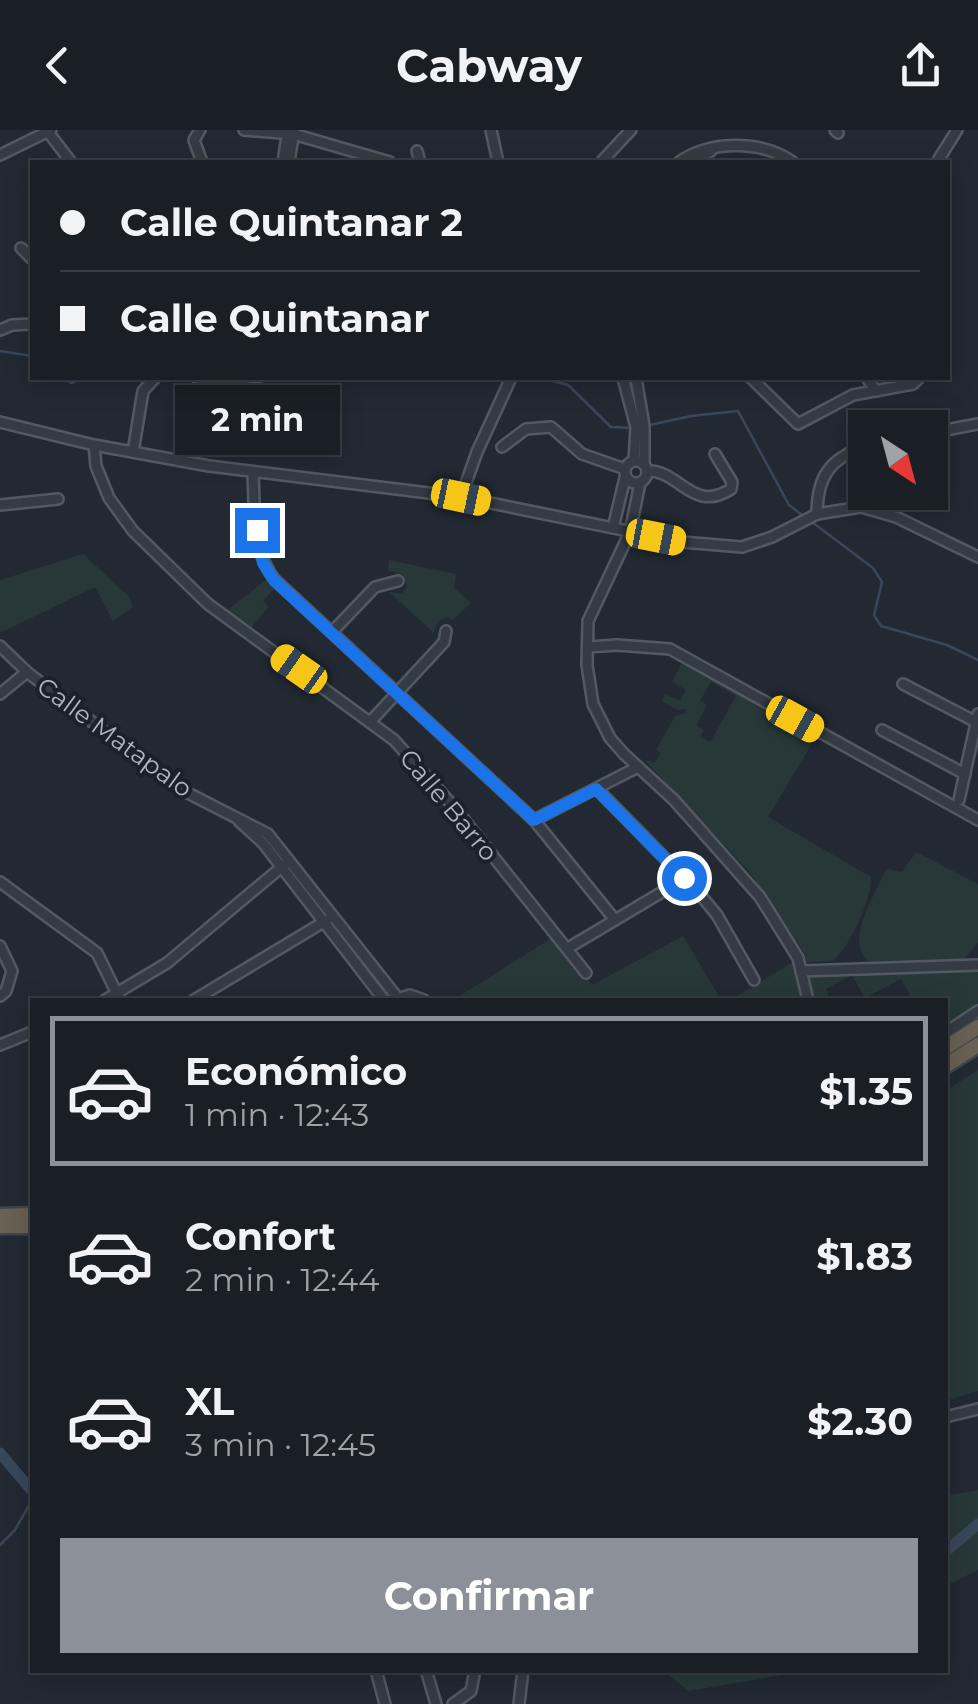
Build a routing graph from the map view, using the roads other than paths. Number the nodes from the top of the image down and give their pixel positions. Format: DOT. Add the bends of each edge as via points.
graph roads {
  1 [pos="244,130"];
  2 [pos="491,130"];
  3 [pos="614,130"];
  4 [pos="632,130"];
  5 [pos="49,131"];
  6 [pos="199,131"];
  7 [pos="953,131"];
  8 [pos="290,132"];
  9 [pos="621,140"];
  10 [pos="714,149"];
  11 [pos="417,151"];
  12 [pos="0,155"];
  13 [pos="71,160"];
  14 [pos="201,160"];
  15 [pos="286,160"];
  16 [pos="383,160"];
  17 [pos="419,160"];
  18 [pos="498,160"];
  19 [pos="603,160"];
  20 [pos="682,160"];
  21 [pos="695,160"];
  22 [pos="789,160"];
  23 [pos="938,160"];
  24 [pos="21,248"];
  25 [pos="30,257"];
  26 [pos="30,324"];
  27 [pos="0,330"];
  28 [pos="154,380"];
  29 [pos="510,380"];
  30 [pos="624,380"];
  31 [pos="636,380"];
  32 [pos="753,380"];
  33 [pos="868,380"];
  34 [pos="918,380"];
  35 [pos="241,381"];
  36 [pos="876,391"];
  37 [pos="305,397"];
  38 [pos="0,422"];
  39 [pos="978,424"];
  40 [pos="948,430"];
  41 [pos="94,444"];
  42 [pos="502,447"];
  43 [pos="133,452"];
  44 [pos="848,452"];
  45 [pos="715,454"];
  46 [pos="642,465"];
  47 [pos="625,473"];
  48 [pos="253,474"];
  49 [pos="640,483"];
  50 [pos="461,497"];
  51 [pos="58,499"];
  52 [pos="0,505"];
  53 [pos="811,517"];
  54 [pos="613,528"];
  55 [pos="630,532"];
  56 [pos="978,557"];
  57 [pos="398,581"];
  58 [pos="446,630"];
  59 [pos="332,632"];
  60 [pos="0,646"];
  61 [pos="588,647"];
  62 [pos="27,672"];
  63 [pos="903,684"];
  64 [pos="398,692"];
  65 [pos="0,694"];
  66 [pos="977,718"];
  67 [pos="371,721"];
  68 [pos="882,730"];
  69 [pos="638,766"];
  70 [pos="965,774"];
  71 [pos="596,789"];
  72 [pos="960,800"];
  73 [pos="534,820"];
  74 [pos="978,820"];
  75 [pos="285,864"];
  76 [pos="684,878"];
  77 [pos="0,882"];
  78 [pos="329,919"];
  79 [pos="615,920"];
  80 [pos="0,946"];
  81 [pos="568,948"];
  82 [pos="978,966"];
  83 [pos="801,970"];
  84 [pos="586,973"];
  85 [pos="754,980"];
  86 [pos="0,996"];
  87 [pos="118,996"];
  88 [pos="197,998"];
  89 [pos="383,998"];
  90 [pos="394,998"];
  91 [pos="808,998"];
  92 [pos="978,1011"];
  93 [pos="978,1026"];
  94 [pos="948,1031"];
  95 [pos="30,1033"];
  96 [pos="0,1045"];
  97 [pos="978,1045"];
  98 [pos="948,1046"];
  99 [pos="948,1064"];
  100 [pos="30,1215"];
  101 [pos="0,1216"];
  102 [pos="0,1226"];
  103 [pos="30,1226"];
  104 [pos="978,1409"];
  105 [pos="948,1416"];
  106 [pos="377,1673"];
  107 [pos="427,1673"];
  108 [pos="474,1673"];
  109 [pos="523,1673"];
  110 [pos="385,1704"];
  111 [pos="436,1704"];
  112 [pos="453,1704"];
  113 [pos="518,1704"];
  1 -- 8 [label="street"];
  2 -- 18 [label="street"];
  3 -- 9 [label="street"];
  4 -- 9 [label="street"];
  5 -- 12 [label="street"];
  5 -- 13 [label="street"];
  6 -- 14 [label="street" via="194,140"];
  7 -- 23 [label="street"];
  8 -- 15 [label="street"];
  8 -- 16 [label="street"];
  9 -- 19 [label="street"];
  10 -- 20 [label="street"];
  10 -- 21 [label="street"];
  10 -- 22 [label="street" via="744,145"];
  11 -- 17 [label="street"];
  24 -- 25 [label="street"];
  26 -- 27 [label="street"];
  28 -- 43 [label="street" via="143,392"];
  29 -- 50 [label="street"];
  30 -- 46 [label="street"];
  31 -- 46 [label="street"];
  32 -- 36 [label="street" via="798,424 845,398"];
  33 -- 36 [label="street"];
  34 -- 36 [label="street"];
  35 -- 37 [label="street"];
  38 -- 41 [label="street"];
  39 -- 40 [label="street"];
  41 -- 43 [label="street"];
  41 -- 67 [label="street, Calle Barro" via="109,498 133,531 208,604"];
  42 -- 47 [label="street" via="526,429 551,427 582,454"];
  43 -- 48 [label="street"];
  44 -- 53 [label="street" via="820,480"];
  45 -- 46 [label="street" via="732,482 732,490 720,495 688,492"];
  46 -- 47 [label="street"];
  46 -- 49 [label="street"];
  47 -- 49 [label="street"];
  47 -- 54 [label="street"];
  48 -- 50 [label="street"];
  48 -- 59 [label="street" via="263,563"];
  49 -- 55 [label="street"];
  50 -- 54 [label="street"];
  51 -- 52 [label="street"];
  53 -- 55 [label="street" via="742,547"];
  53 -- 56 [label="street" via="860,507"];
  54 -- 55 [label="street"];
  55 -- 61 [label="street" via="593,604"];
  57 -- 59 [label="street" via="374,588"];
  58 -- 64 [label="street" via="444,642"];
  59 -- 64 [label="street"];
  60 -- 62 [label="street, Calle Matapalo"];
  61 -- 69 [label="street" via="588,686 598,716"];
  61 -- 74 [label="street" via="670,650"];
  62 -- 65 [label="street"];
  62 -- 75 [label="street, Calle Matapalo" via="178,788 268,834"];
  63 -- 66 [label="street"];
  64 -- 67 [label="street"];
  64 -- 73 [label="street"];
  66 -- 70 [label="street"];
  67 -- 81 [label="street, Calle Barro" via="417,762"];
  68 -- 70 [label="street"];
  69 -- 71 [label="street"];
  69 -- 83 [label="street" via="748,881"];
  70 -- 72 [label="street"];
  71 -- 73 [label="street"];
  71 -- 76 [label="street"];
  73 -- 79 [label="street"];
  75 -- 78 [label="street, Calle Matapalo"];
  75 -- 87 [label="street"];
  76 -- 79 [label="street"];
  76 -- 85 [label="street" via="717,915"];
  77 -- 87 [label="street" via="97,953"];
  78 -- 88 [label="street"];
  78 -- 89 [label="street, Calle Matapalo"];
  78 -- 90 [label="street, Calle Matapalo"];
  79 -- 81 [label="street"];
  80 -- 86 [label="street" via="12,979"];
  81 -- 84 [label="street, Calle Barro"];
  82 -- 83 [label="street"];
  83 -- 91 [label="street"];
  92 -- 94 [label="street"];
  93 -- 98 [label="highway"];
  95 -- 96 [label="street"];
  97 -- 99 [label="highway"];
  100 -- 101 [label="highway"];
  102 -- 103 [label="highway"];
  104 -- 105 [label="street"];
  106 -- 110 [label="street"];
  107 -- 111 [label="street"];
  108 -- 112 [label="street" via="471,1691"];
  109 -- 113 [label="street"];
}
